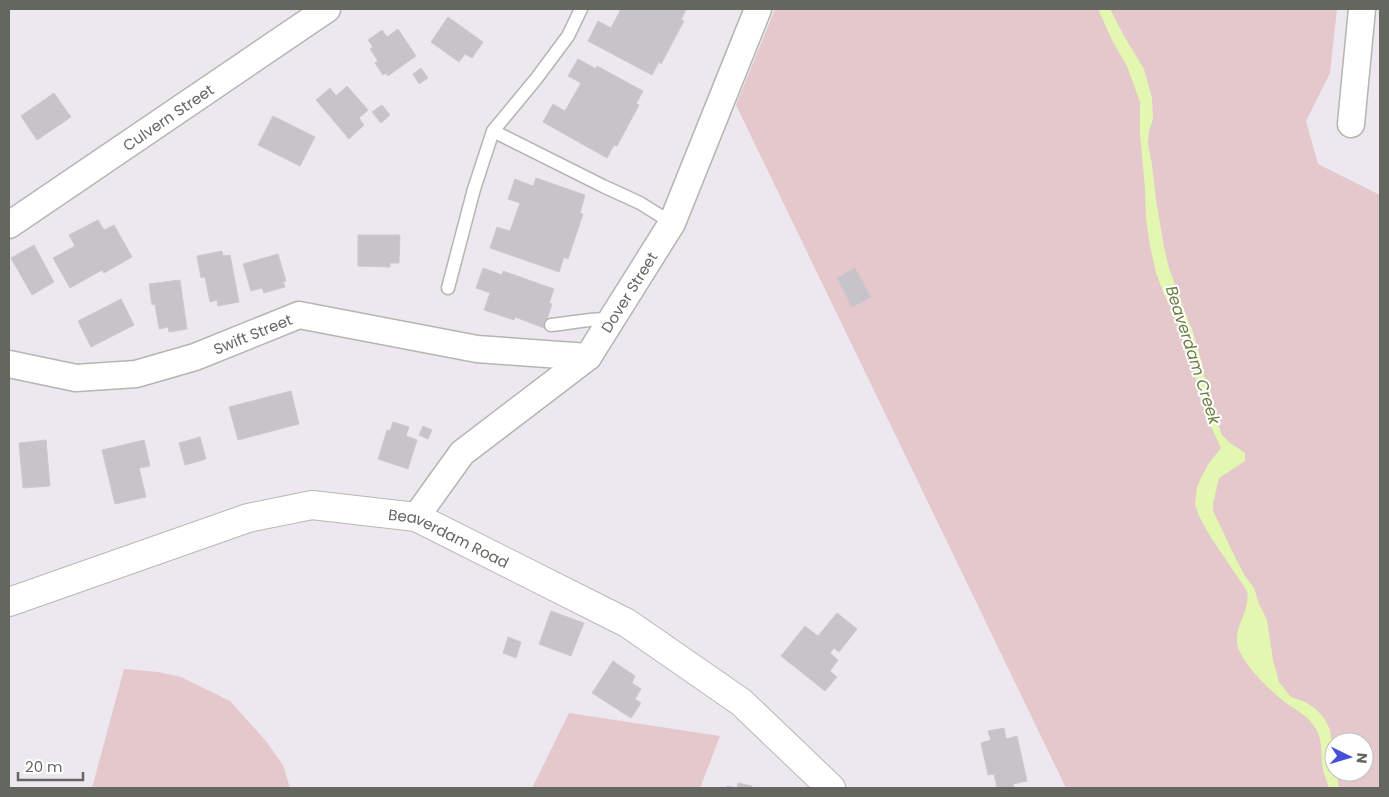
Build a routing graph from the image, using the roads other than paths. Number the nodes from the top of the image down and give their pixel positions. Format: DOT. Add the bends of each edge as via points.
graph roads {
  1 [pos="327,9"];
  2 [pos="581,9"];
  3 [pos="758,9"];
  4 [pos="1362,9"];
  5 [pos="1351,124"];
  6 [pos="493,131"];
  7 [pos="672,222"];
  8 [pos="9,225"];
  9 [pos="448,288"];
  10 [pos="612,319"];
  11 [pos="551,325"];
  12 [pos="588,357"];
  13 [pos="9,364"];
  14 [pos="416,517"];
  15 [pos="9,602"];
  16 [pos="831,788"];
  1 -- 8 [label="street, Culvern Street"];
  2 -- 6 [label="lane" via="568,36"];
  3 -- 7 [label="street, Dover Street"];
  4 -- 5 [label="street"];
  6 -- 7 [label="lane"];
  6 -- 9 [label="lane"];
  7 -- 10 [label="street, Dover Street"];
  10 -- 11 [label="lane" via="594,318"];
  10 -- 12 [label="street, Dover Street"];
  12 -- 13 [label="street, Swift Street" via="477,349 299,315 195,357 136,374 76,378"];
  12 -- 14 [label="street, Dover Street" via="462,453"];
  14 -- 15 [label="street, Beaverdam Road" via="312,505 248,518"];
  14 -- 16 [label="street, Beaverdam Road" via="627,623 740,702"];
}
